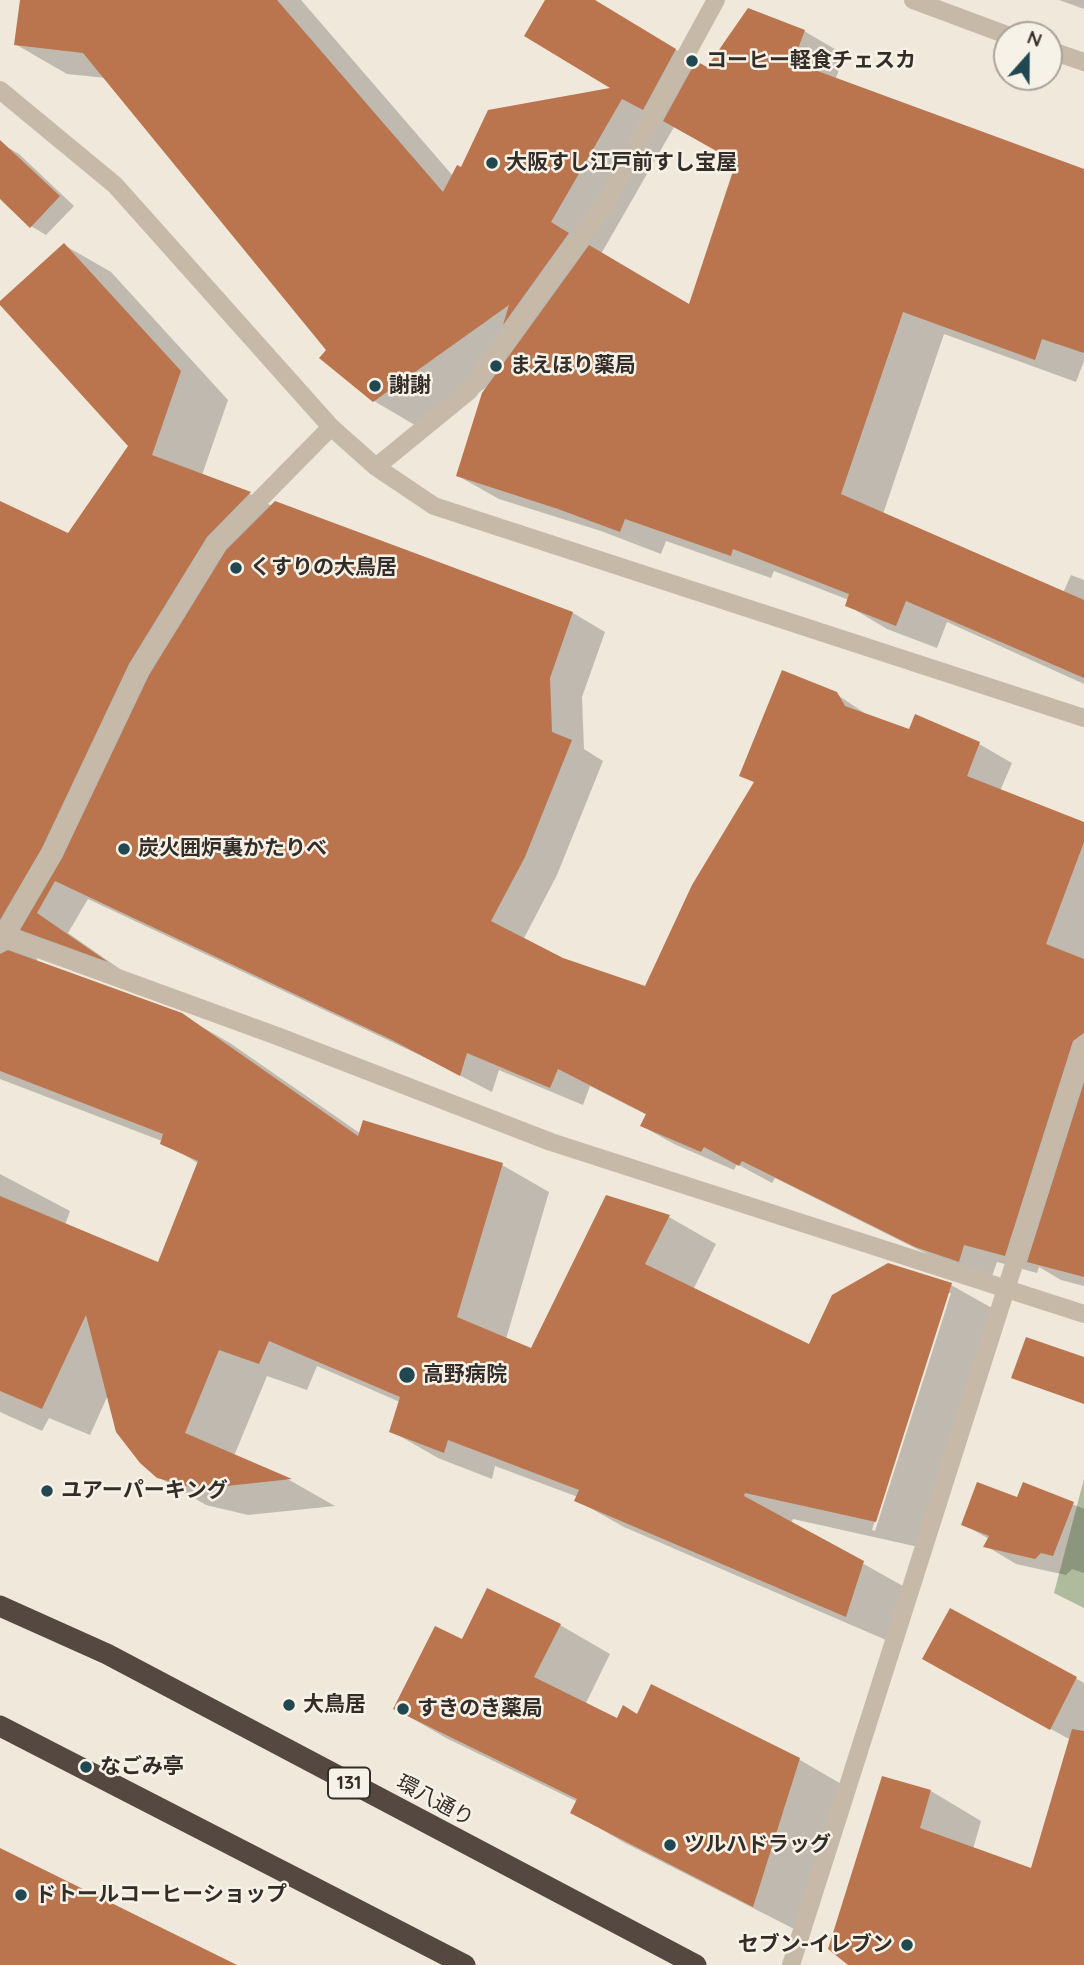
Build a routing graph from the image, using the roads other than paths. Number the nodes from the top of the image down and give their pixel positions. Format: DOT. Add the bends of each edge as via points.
graph roads {
  1 [pos="716,0"];
  2 [pos="913,0"];
  3 [pos="993,30"];
  4 [pos="1063,55"];
  5 [pos="1084,62"];
  6 [pos="0,90"];
  7 [pos="331,427"];
  8 [pos="376,467"];
  9 [pos="1084,718"];
  10 [pos="1,938"];
  11 [pos="1084,1044"];
  12 [pos="1006,1288"];
  13 [pos="1084,1314"];
  14 [pos="0,1606"];
  15 [pos="0,1726"];
  16 [pos="465,1965"];
  17 [pos="696,1965"];
  18 [pos="791,1965"];
  1 -- 8 [label="street" via="604,205 469,391"];
  2 -- 3 [label="street"];
  4 -- 5 [label="street"];
  6 -- 7 [label="street" via="115,185"];
  7 -- 8 [label="street"];
  7 -- 10 [label="street" via="217,543 139,670 51,853"];
  8 -- 9 [label="street" via="435,506"];
  10 -- 12 [label="street" via="276,1035 551,1142"];
  11 -- 12 [label="street"];
  12 -- 13 [label="street"];
  12 -- 18 [label="street"];
  14 -- 17 [label="highway, 環八通り / 131" via="107,1654"];
  15 -- 16 [label="highway"];
}
